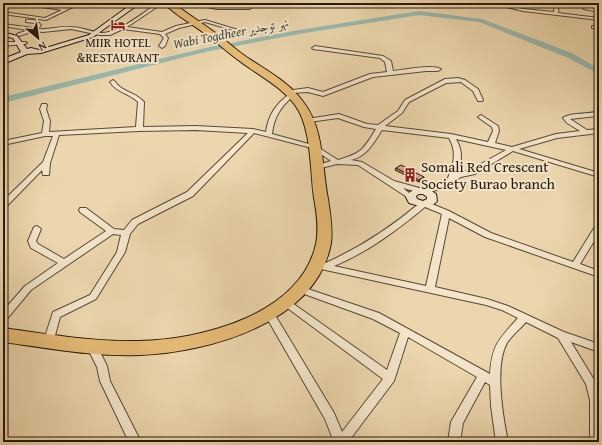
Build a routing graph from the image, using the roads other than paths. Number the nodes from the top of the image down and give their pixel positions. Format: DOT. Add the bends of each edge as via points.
graph roads {
  1 [pos="25,3"];
  2 [pos="56,3"];
  3 [pos="79,3"];
  4 [pos="130,3"];
  5 [pos="136,3"];
  6 [pos="161,3"];
  7 [pos="168,3"];
  8 [pos="190,3"];
  9 [pos="301,3"];
  10 [pos="314,3"];
  11 [pos="492,3"];
  12 [pos="558,3"];
  13 [pos="580,3"];
  14 [pos="16,5"];
  15 [pos="74,6"];
  16 [pos="249,8"];
  17 [pos="67,9"];
  18 [pos="599,11"];
  19 [pos="556,13"];
  20 [pos="59,14"];
  21 [pos="4,15"];
  22 [pos="117,16"];
  23 [pos="599,19"];
  24 [pos="195,23"];
  25 [pos="3,25"];
  26 [pos="123,28"];
  27 [pos="35,29"];
  28 [pos="236,30"];
  29 [pos="94,32"];
  30 [pos="3,33"];
  31 [pos="162,33"];
  32 [pos="19,35"];
  33 [pos="22,43"];
  34 [pos="3,44"];
  35 [pos="162,46"];
  36 [pos="315,48"];
  37 [pos="29,51"];
  38 [pos="3,62"];
  39 [pos="438,69"];
  40 [pos="390,72"];
  41 [pos="113,82"];
  42 [pos="290,94"];
  43 [pos="480,100"];
  44 [pos="44,105"];
  45 [pos="599,112"];
  46 [pos="481,117"];
  47 [pos="308,120"];
  48 [pos="380,127"];
  49 [pos="139,129"];
  50 [pos="253,131"];
  51 [pos="599,131"];
  52 [pos="57,133"];
  53 [pos="587,133"];
  54 [pos="44,134"];
  55 [pos="269,135"];
  56 [pos="451,136"];
  57 [pos="3,143"];
  58 [pos="490,144"];
  59 [pos="314,147"];
  60 [pos="512,149"];
  61 [pos="46,162"];
  62 [pos="337,162"];
  63 [pos="317,167"];
  64 [pos="46,173"];
  65 [pos="599,175"];
  66 [pos="451,180"];
  67 [pos="392,183"];
  68 [pos="427,196"];
  69 [pos="410,197"];
  70 [pos="3,205"];
  71 [pos="84,210"];
  72 [pos="446,213"];
  73 [pos="599,227"];
  74 [pos="37,229"];
  75 [pos="112,231"];
  76 [pos="126,233"];
  77 [pos="64,263"];
  78 [pos="575,265"];
  79 [pos="320,266"];
  80 [pos="599,274"];
  81 [pos="299,289"];
  82 [pos="430,290"];
  83 [pos="285,302"];
  84 [pos="269,313"];
  85 [pos="3,317"];
  86 [pos="525,317"];
  87 [pos="406,330"];
  88 [pos="3,335"];
  89 [pos="561,335"];
  90 [pos="49,340"];
  91 [pos="91,345"];
  92 [pos="599,348"];
  93 [pos="483,375"];
  94 [pos="390,378"];
  95 [pos="495,382"];
  96 [pos="596,394"];
  97 [pos="135,442"];
  98 [pos="340,442"];
  99 [pos="454,442"];
  100 [pos="502,442"];
  101 [pos="596,442"];
  1 -- 14 [label="street"];
  1 -- 17 [label="street"];
  2 -- 15 [label="street"];
  3 -- 15 [label="street"];
  4 -- 22 [label="street"];
  5 -- 22 [label="street"];
  6 -- 26 [label="street"];
  7 -- 24 [label="highway"];
  8 -- 16 [label="street" via="223,8"];
  9 -- 10 [label="street"];
  11 -- 19 [label="street" via="523,10"];
  12 -- 19 [label="street"];
  13 -- 18 [label="street" via="586,8"];
  14 -- 20 [label="street"];
  14 -- 21 [label="street"];
  15 -- 17 [label="street"];
  17 -- 20 [label="street"];
  19 -- 23 [label="street"];
  20 -- 21 [label="street" via="44,19"];
  21 -- 27 [label="street" via="36,22 39,25"];
  22 -- 29 [label="street"];
  24 -- 28 [label="street" via="209,22"];
  24 -- 31 [label="street"];
  24 -- 42 [label="highway"];
  25 -- 27 [label="street"];
  26 -- 29 [label="street" via="108,34"];
  26 -- 31 [label="street"];
  27 -- 29 [label="street" via="49,31 69,28"];
  27 -- 32 [label="street"];
  29 -- 37 [label="street" via="65,45 39,52"];
  30 -- 32 [label="street"];
  30 -- 33 [label="street" via="15,37"];
  31 -- 35 [label="street" via="166,38"];
  32 -- 33 [label="street"];
  33 -- 34 [label="street"];
  33 -- 37 [label="street"];
  36 -- 40 [label="street" via="381,57 388,61"];
  37 -- 38 [label="street"];
  39 -- 40 [label="street"];
  40 -- 42 [label="street" via="365,76 327,93 301,90"];
  41 -- 49 [label="street" via="115,87 141,102"];
  42 -- 47 [label="highway" via="299,103"];
  42 -- 55 [label="street" via="273,114"];
  43 -- 48 [label="street" via="476,90 464,81 445,81 407,101 400,112"];
  44 -- 54 [label="street" via="47,121"];
  45 -- 53 [label="street" via="587,117 566,118"];
  46 -- 58 [label="street" via="495,126 496,131"];
  47 -- 48 [label="street" via="339,116 366,126"];
  47 -- 59 [label="highway"];
  48 -- 56 [label="street"];
  48 -- 62 [label="street" via="367,149 356,157"];
  49 -- 50 [label="street"];
  49 -- 52 [label="street"];
  50 -- 55 [label="street"];
  50 -- 76 [label="street" via="190,194 135,222"];
  51 -- 53 [label="street"];
  52 -- 54 [label="street"];
  52 -- 61 [label="street"];
  53 -- 60 [label="street" via="556,136"];
  54 -- 57 [label="street"];
  55 -- 59 [label="street"];
  56 -- 58 [label="street"];
  56 -- 66 [label="street" via="460,158"];
  58 -- 60 [label="street"];
  59 -- 62 [label="street"];
  59 -- 63 [label="highway"];
  60 -- 65 [label="street"];
  60 -- 66 [label="street" via="482,168"];
  61 -- 64 [label="street"];
  61 -- 70 [label="street"];
  62 -- 63 [label="street"];
  62 -- 67 [label="street" via="360,163"];
  63 -- 79 [label="highway" via="325,229"];
  66 -- 68 [label="street"];
  67 -- 68 [label="street"];
  67 -- 69 [label="street"];
  68 -- 69 [label="street" via="416,203"];
  68 -- 72 [label="street"];
  68 -- 79 [label="street" via="393,230 366,248 343,260"];
  71 -- 75 [label="street"];
  72 -- 78 [label="street" via="488,235"];
  72 -- 82 [label="street"];
  73 -- 78 [label="street"];
  74 -- 77 [label="street" via="32,241 34,246"];
  75 -- 76 [label="street"];
  75 -- 77 [label="street"];
  76 -- 90 [label="street" via="122,252 93,297 56,315"];
  77 -- 85 [label="street" via="28,288"];
  78 -- 80 [label="street"];
  79 -- 81 [label="highway"];
  79 -- 82 [label="street"];
  81 -- 83 [label="highway"];
  81 -- 87 [label="street" via="376,316"];
  82 -- 86 [label="street" via="487,302"];
  83 -- 84 [label="highway"];
  83 -- 94 [label="street"];
  84 -- 91 [label="highway" via="238,328 200,341 138,348"];
  84 -- 98 [label="street" via="330,417"];
  86 -- 89 [label="street"];
  86 -- 95 [label="street" via="502,344"];
  87 -- 93 [label="street"];
  87 -- 94 [label="street"];
  88 -- 90 [label="highway"];
  89 -- 92 [label="street"];
  89 -- 96 [label="street"];
  90 -- 91 [label="highway"];
  91 -- 97 [label="street"];
  93 -- 95 [label="street"];
  93 -- 99 [label="street" via="457,422"];
  94 -- 98 [label="street"];
  95 -- 100 [label="street"];
  96 -- 101 [label="street"];
}
